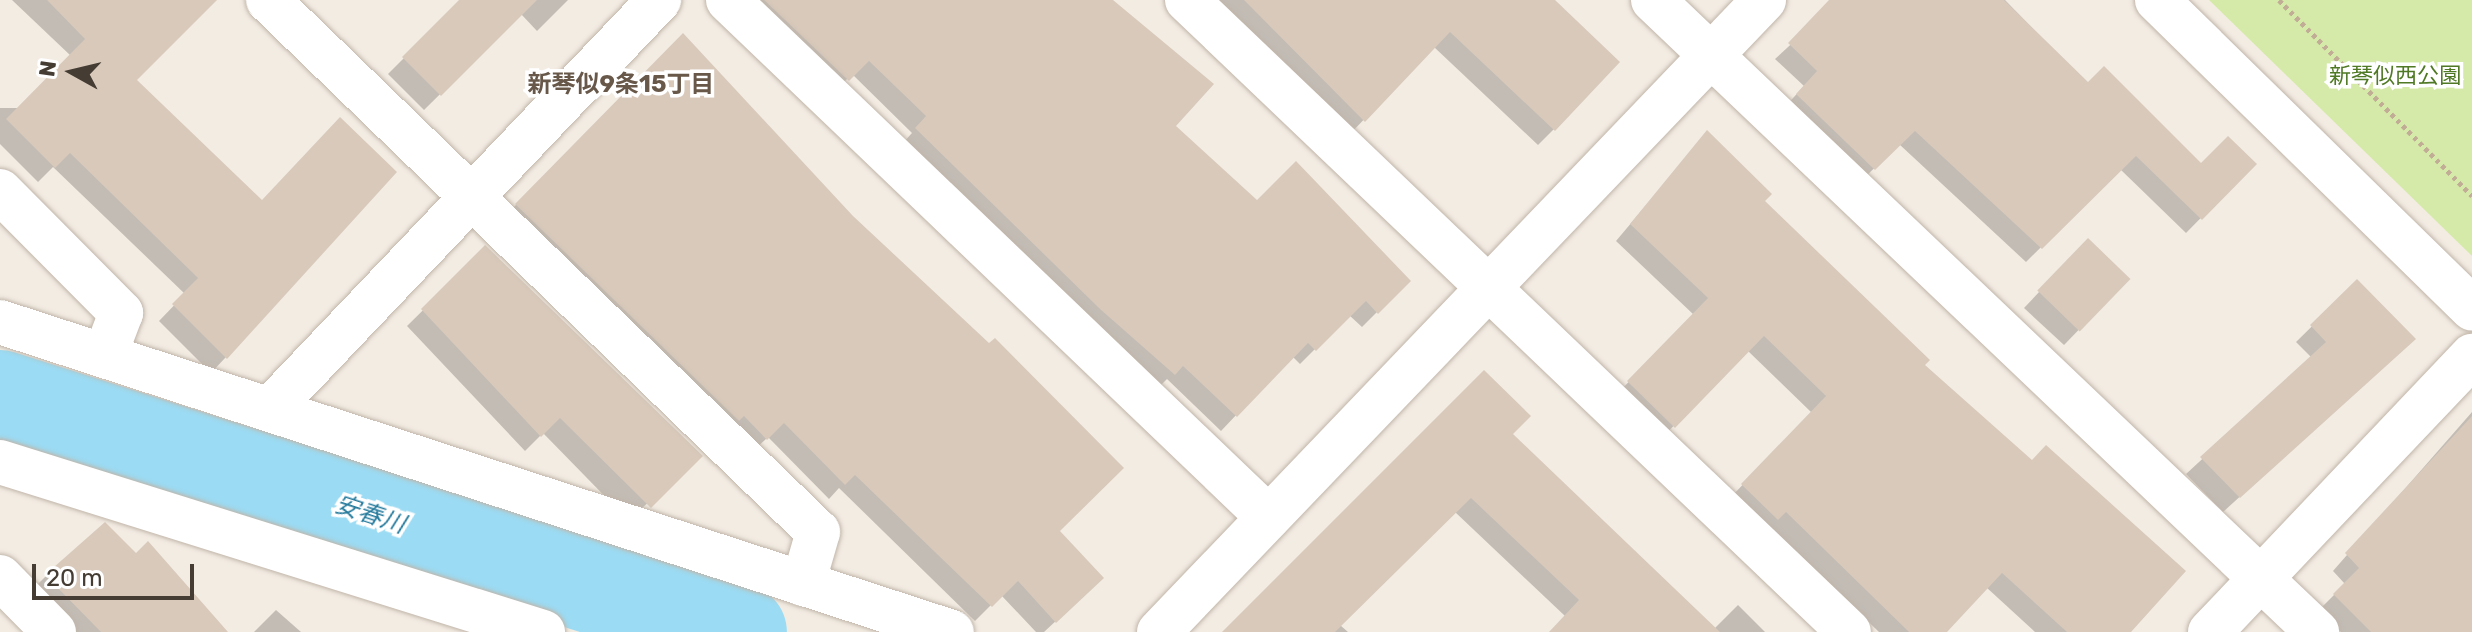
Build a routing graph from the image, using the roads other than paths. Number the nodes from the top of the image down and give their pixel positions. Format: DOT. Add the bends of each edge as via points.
graph roads {
  1 [pos="268,0"];
  2 [pos="659,0"];
  3 [pos="728,0"];
  4 [pos="1187,0"];
  5 [pos="1653,0"];
  6 [pos="1764,0"];
  7 [pos="2157,0"];
  8 [pos="1711,55"];
  9 [pos="0,191"];
  10 [pos="471,196"];
  11 [pos="1490,286"];
  12 [pos="2472,308"];
  13 [pos="0,322"];
  14 [pos="105,355"];
  15 [pos="2472,356"];
  16 [pos="272,407"];
  17 [pos="0,462"];
  18 [pos="1268,517"];
  19 [pos="0,577"];
  20 [pos="2261,579"];
  21 [pos="803,584"];
  22 [pos="54,632"];
  23 [pos="543,632"];
  24 [pos="952,632"];
  25 [pos="1159,632"];
  26 [pos="1849,632"];
  27 [pos="2210,632"];
  28 [pos="2317,632"];
  1 -- 10 [label="street"];
  2 -- 10 [label="street"];
  3 -- 18 [label="street"];
  4 -- 11 [label="street"];
  5 -- 8 [label="street"];
  6 -- 8 [label="street"];
  7 -- 12 [label="street"];
  8 -- 11 [label="street"];
  8 -- 20 [label="street"];
  9 -- 14 [label="street" via="121,313"];
  10 -- 16 [label="street"];
  10 -- 21 [label="street" via="818,532"];
  11 -- 18 [label="street"];
  11 -- 26 [label="street"];
  13 -- 14 [label="street"];
  14 -- 16 [label="street"];
  15 -- 20 [label="street"];
  16 -- 21 [label="street"];
  17 -- 23 [label="street"];
  18 -- 25 [label="street"];
  19 -- 22 [label="street"];
  20 -- 27 [label="street"];
  20 -- 28 [label="street"];
  21 -- 24 [label="street"];
}
